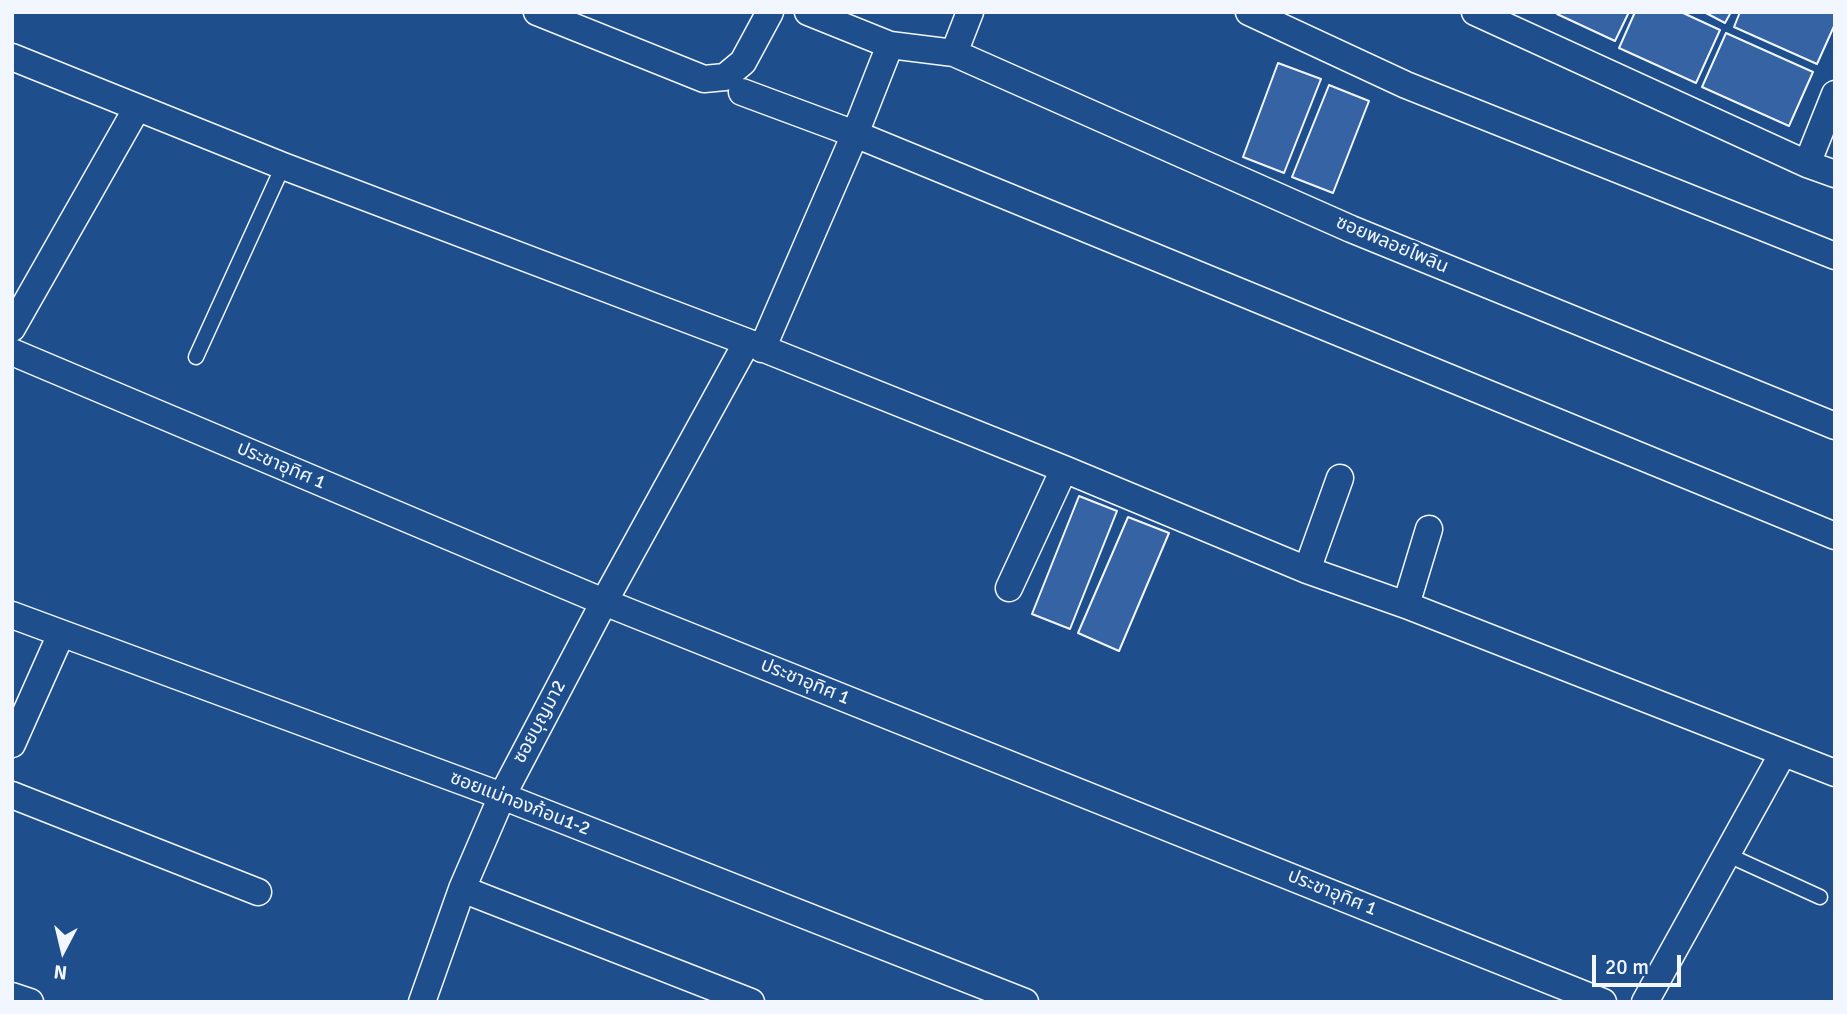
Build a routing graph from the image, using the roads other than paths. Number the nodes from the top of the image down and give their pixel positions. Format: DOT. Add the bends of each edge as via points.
graph roads {
  1 [pos="537,12"];
  2 [pos="770,12"];
  3 [pos="808,12"];
  4 [pos="970,12"];
  5 [pos="1249,12"];
  6 [pos="1475,12"];
  7 [pos="859,22"];
  8 [pos="890,45"];
  9 [pos="954,53"];
  10 [pos="12,57"];
  11 [pos="742,92"];
  12 [pos="1835,94"];
  13 [pos="137,108"];
  14 [pos="855,134"];
  15 [pos="1807,164"];
  16 [pos="283,166"];
  17 [pos="1835,174"];
  18 [pos="1835,256"];
  19 [pos="12,328"];
  20 [pos="755,345"];
  21 [pos="12,352"];
  22 [pos="196,357"];
  23 [pos="1835,426"];
  24 [pos="1064,469"];
  25 [pos="1340,478"];
  26 [pos="1429,529"];
  27 [pos="1835,536"];
  28 [pos="1307,569"];
  29 [pos="1009,588"];
  30 [pos="604,602"];
  31 [pos="1406,605"];
  32 [pos="12,615"];
  33 [pos="61,634"];
  34 [pos="12,744"];
  35 [pos="1783,753"];
  36 [pos="1835,773"];
  37 [pos="12,795"];
  38 [pos="502,796"];
  39 [pos="1728,855"];
  40 [pos="462,889"];
  41 [pos="258,892"];
  42 [pos="1820,897"];
  43 [pos="12,996"];
  44 [pos="30,1002"];
  45 [pos="422,1002"];
  46 [pos="751,1002"];
  47 [pos="1024,1002"];
  48 [pos="1603,1002"];
  49 [pos="1645,1002"];
  1 -- 2 [label="street" via="704,79 725,77 743,62"];
  3 -- 7 [label="street, ซอยพลอยไพลิน"];
  4 -- 9 [label="street"];
  5 -- 18 [label="street" via="1406,85"];
  6 -- 15 [label="street"];
  7 -- 8 [label="street, ซอยพลอยไพลิน"];
  8 -- 9 [label="street, ซอยพลอยไพลิน"];
  8 -- 14 [label="street, ซอยบุญมา2"];
  9 -- 23 [label="street, ซอยพลอยไพลิน" via="1351,229"];
  10 -- 13 [label="street"];
  11 -- 14 [label="street"];
  12 -- 15 [label="street"];
  13 -- 16 [label="street"];
  13 -- 19 [label="street"];
  14 -- 20 [label="street, ซอยบุญมา2"];
  14 -- 27 [label="street"];
  15 -- 17 [label="street"];
  16 -- 20 [label="street"];
  16 -- 22 [label="lane"];
  20 -- 24 [label="street"];
  20 -- 30 [label="street, ซอยบุญมา2"];
  21 -- 30 [label="street, ประชาอุทิศ 1"];
  24 -- 28 [label="street"];
  24 -- 29 [label="street"];
  25 -- 28 [label="street"];
  26 -- 31 [label="street"];
  28 -- 31 [label="street"];
  30 -- 38 [label="street, ซอยบุญมา2"];
  30 -- 48 [label="street, ประชาอุทิศ 1"];
  31 -- 35 [label="street"];
  32 -- 33 [label="street, ซอยแม่ทองก้อน1-2"];
  33 -- 34 [label="street"];
  33 -- 38 [label="street, ซอยแม่ทองก้อน1-2"];
  35 -- 36 [label="street"];
  35 -- 39 [label="street"];
  37 -- 41 [label="street"];
  38 -- 40 [label="street, ซอยบุญมา2"];
  38 -- 47 [label="street, ซอยแม่ทองก้อน1-2"];
  39 -- 42 [label="lane"];
  39 -- 49 [label="street"];
  40 -- 45 [label="street, ซอยบุญมา2"];
  40 -- 46 [label="street"];
  43 -- 44 [label="street"];
}
